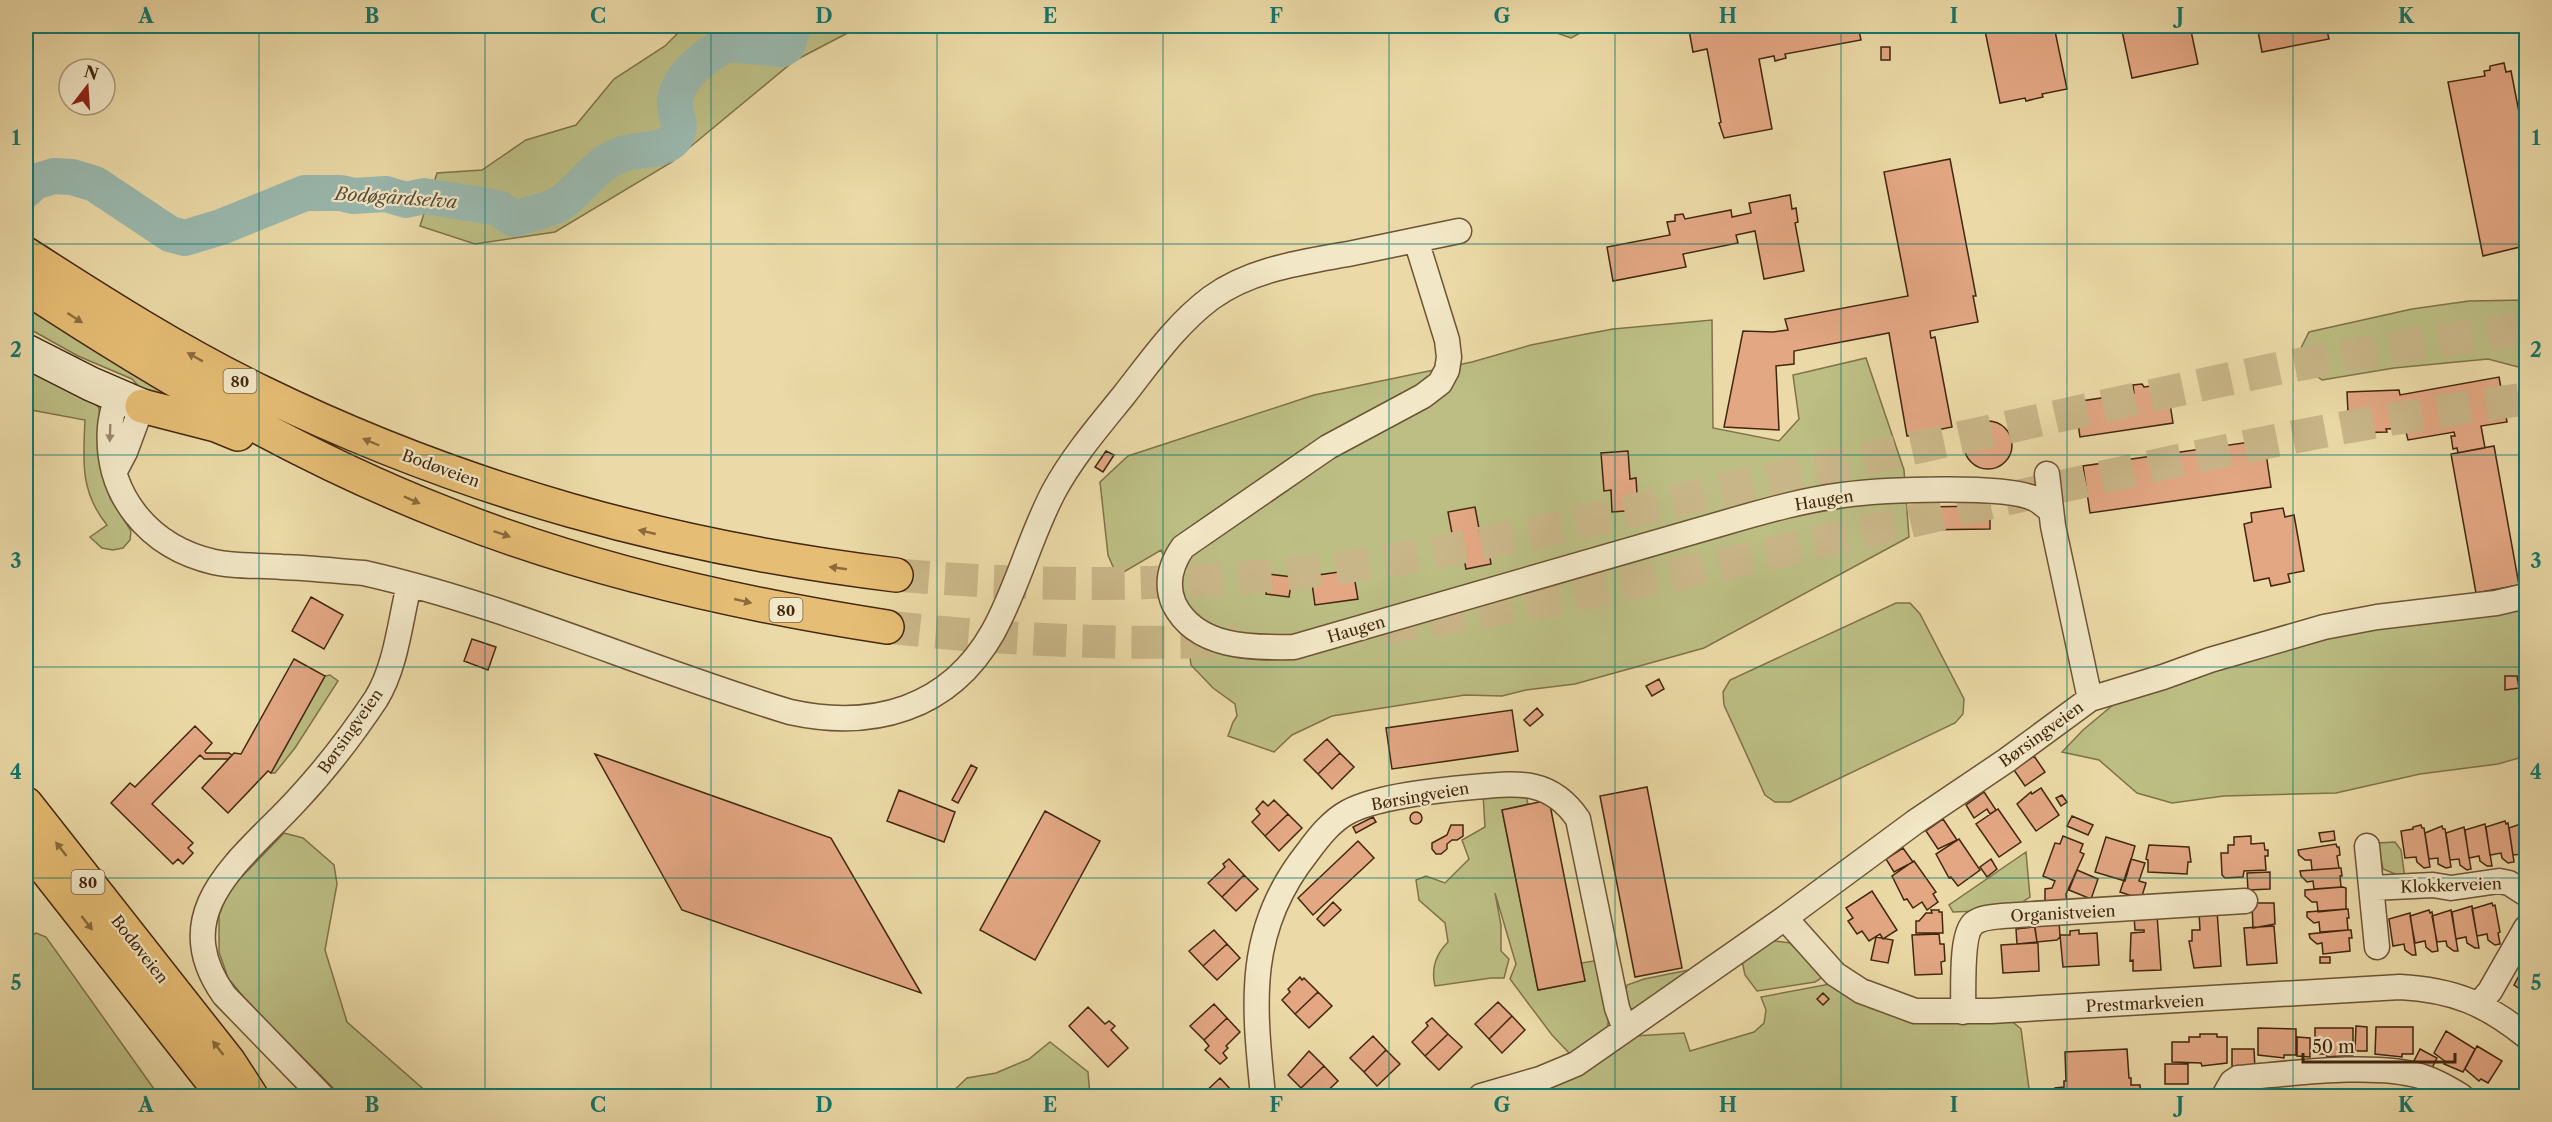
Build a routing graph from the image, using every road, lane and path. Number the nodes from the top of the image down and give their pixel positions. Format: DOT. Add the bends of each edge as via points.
graph roads {
  1 [pos="1459,231"];
  2 [pos="1416,240"];
  3 [pos="27,266"];
  4 [pos="26,351"];
  5 [pos="129,400"];
  6 [pos="339,467"];
  7 [pos="2047,474"];
  8 [pos="2050,510"];
  9 [pos="896,575"];
  10 [pos="409,585"];
  11 [pos="2526,596"];
  12 [pos="887,627"];
  13 [pos="2090,699"];
  14 [pos="26,804"];
  15 [pos="26,844"];
  16 [pos="2367,846"];
  17 [pos="2372,888"];
  18 [pos="2526,894"];
  19 [pos="2245,901"];
  20 [pos="1785,918"];
  21 [pos="2526,934"];
  22 [pos="2377,947"];
  23 [pos="2479,1004"];
  24 [pos="1963,1012"];
  25 [pos="1625,1029"];
  26 [pos="2526,1036"];
  27 [pos="227,1096"];
  28 [pos="251,1096"];
  29 [pos="322,1096"];
  30 [pos="1263,1096"];
  31 [pos="1481,1096"];
  32 [pos="2223,1096"];
  33 [pos="2461,1096"];
  1 -- 2 [label="street"];
  2 -- 8 [label="street, Haugen" via="1448,340 1449,357 1440,383 1328,447 1183,547 1173,562 1169,579 1172,598 1192,628 1233,644 1294,647 1727,522 1844,495 1943,490 2003,492 2035,498"];
  2 -- 10 [label="street" via="1257,274 1223,290 1194,312 1150,362 1065,473 981,651 941,690 892,714 833,719 790,712 483,606"];
  3 -- 6 [label="main road, Bodøveien / 80, one-way" via="192,391"];
  9 -- 3 [label="main road, Bodøveien / 80, one-way" via="796,562 677,539 580,514 455,474 370,442 242,382"];
  4 -- 5 [label="street"];
  5 -- 6 [label="main road, 80" via="216,425 299,458"];
  5 -- 10 [label="street" via="125,452 115,471 137,519 165,541 214,562 364,573"];
  6 -- 12 [label="main road, Bodøveien / 80, one-way" via="446,515 591,563 763,606"];
  7 -- 8 [label="street"];
  8 -- 13 [label="street"];
  10 -- 29 [label="street, Børsingveien" via="392,659 377,697 329,765 219,883 205,920 204,956 212,977 224,995"];
  11 -- 13 [label="street, Børsingveien" via="2324,627"];
  13 -- 20 [label="street, Børsingveien"];
  28 -- 14 [label="main road, Bodøveien / 80, one-way" via="229,1062"];
  15 -- 27 [label="main road, Bodøveien / 80, one-way"];
  16 -- 17 [label="street"];
  17 -- 18 [label="street, Klokkerveien" via="2451,888 2499,880"];
  17 -- 22 [label="street"];
  19 -- 24 [label="street, Organistveien" via="2002,916 1975,922 1965,943"];
  20 -- 24 [label="street, Prestmarkveien" via="1836,974 1861,991 1915,1011"];
  20 -- 25 [label="street, Børsingveien"];
  21 -- 23 [label="street"];
  23 -- 24 [label="street, Prestmarkveien" via="2452,993 2400,987"];
  23 -- 26 [label="street, Prestmarkveien"];
  25 -- 30 [label="street, Børsingveien" via="1617,1008 1578,819 1560,798 1527,784 1505,784 1373,803 1347,812 1322,834 1288,878 1271,915 1261,943 1256,988"];
  25 -- 31 [label="street, Børsingveien" via="1576,1064"];
  32 -- 33 [label="street" via="2238,1078 2362,1070 2419,1075"];
}
